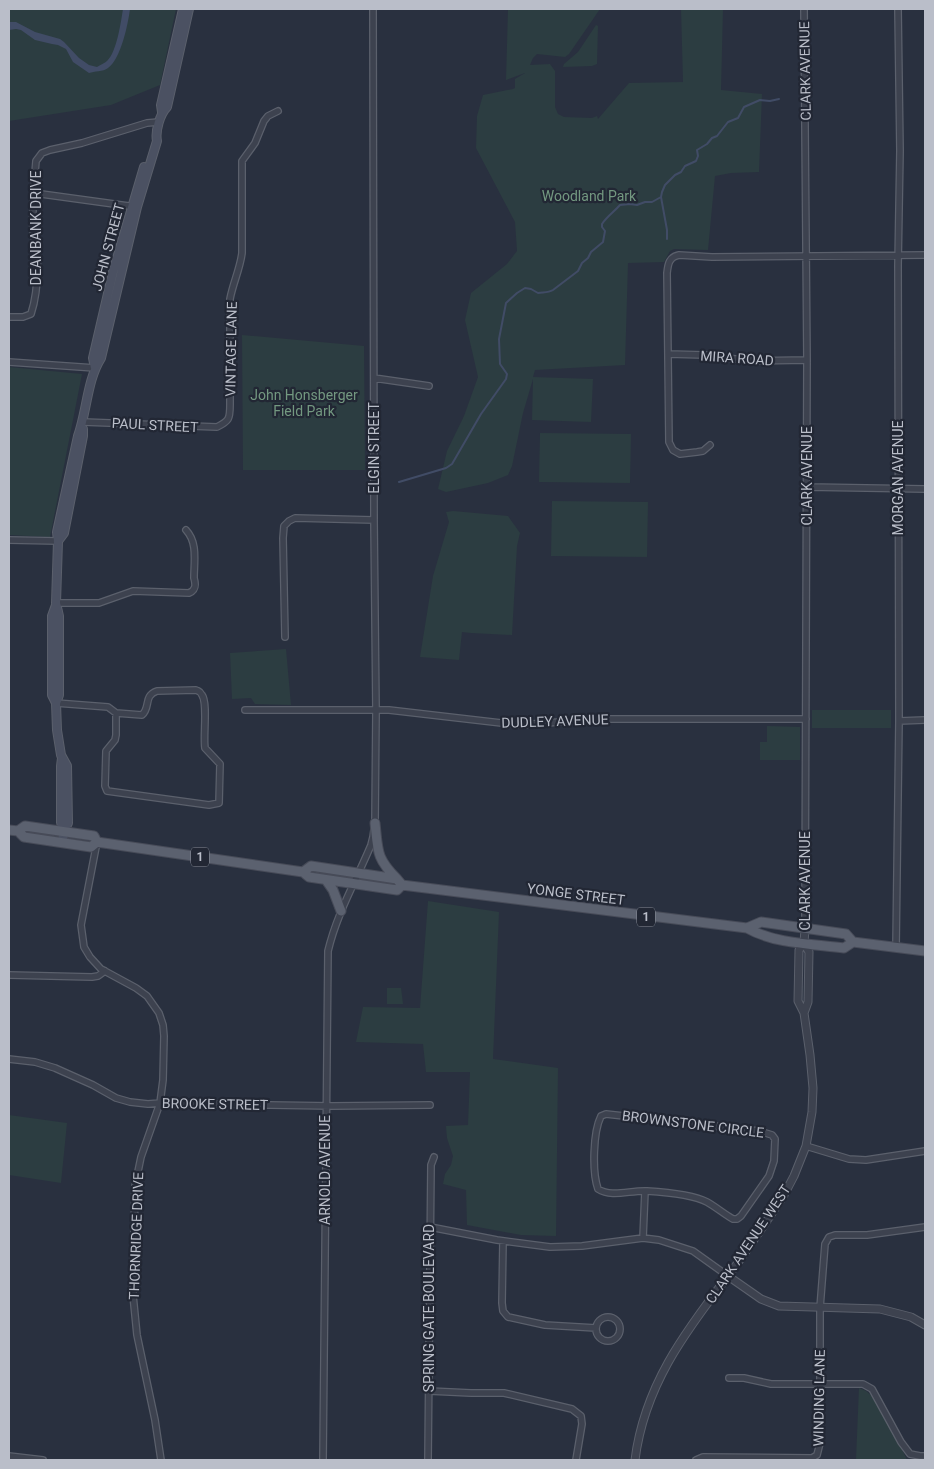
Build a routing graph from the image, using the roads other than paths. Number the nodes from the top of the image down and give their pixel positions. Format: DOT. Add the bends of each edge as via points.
graph roads {
  1 [pos="183,9"];
  2 [pos="189,9"];
  3 [pos="373,9"];
  4 [pos="804,9"];
  5 [pos="898,9"];
  6 [pos="278,110"];
  7 [pos="162,112"];
  8 [pos="160,122"];
  9 [pos="34,193"];
  10 [pos="134,207"];
  11 [pos="898,255"];
  12 [pos="925,255"];
  13 [pos="807,256"];
  14 [pos="9,317"];
  15 [pos="668,354"];
  16 [pos="807,360"];
  17 [pos="9,362"];
  18 [pos="94,368"];
  19 [pos="374,378"];
  20 [pos="429,386"];
  21 [pos="83,422"];
  22 [pos="226,422"];
  23 [pos="710,445"];
  24 [pos="807,487"];
  25 [pos="898,489"];
  26 [pos="925,489"];
  27 [pos="374,520"];
  28 [pos="186,530"];
  29 [pos="9,540"];
  30 [pos="58,541"];
  31 [pos="56,603"];
  32 [pos="285,637"];
  33 [pos="56,703"];
  34 [pos="245,710"];
  35 [pos="376,711"];
  36 [pos="116,713"];
  37 [pos="806,719"];
  38 [pos="925,720"];
  39 [pos="899,721"];
  40 [pos="375,823"];
  41 [pos="13,830"];
  42 [pos="63,832"];
  43 [pos="97,842"];
  44 [pos="63,843"];
  45 [pos="303,872"];
  46 [pos="358,873"];
  47 [pos="326,880"];
  48 [pos="400,882"];
  49 [pos="353,884"];
  50 [pos="341,911"];
  51 [pos="747,928"];
  52 [pos="805,929"];
  53 [pos="853,942"];
  54 [pos="804,943"];
  55 [pos="896,947"];
  56 [pos="925,951"];
  57 [pos="105,971"];
  58 [pos="9,975"];
  59 [pos="9,1059"];
  60 [pos="160,1103"];
  61 [pos="430,1105"];
  62 [pos="326,1106"];
  63 [pos="806,1146"];
  64 [pos="925,1151"];
  65 [pos="434,1157"];
  66 [pos="645,1190"];
  67 [pos="430,1227"];
  68 [pos="925,1227"];
  69 [pos="643,1238"];
  70 [pos="503,1241"];
  71 [pos="728,1276"];
  72 [pos="820,1308"];
  73 [pos="925,1325"];
  74 [pos="596,1328"];
  75 [pos="729,1378"];
  76 [pos="820,1384"];
  77 [pos="429,1390"];
  78 [pos="9,1456"];
  79 [pos="925,1456"];
  80 [pos="42,1460"];
  81 [pos="161,1460"];
  82 [pos="324,1460"];
  83 [pos="428,1460"];
  84 [pos="576,1460"];
  85 [pos="635,1460"];
  86 [pos="696,1460"];
  1 -- 7 [label="main road, JOHN STREET"];
  2 -- 7 [label="main road, JOHN STREET" via="167,107"];
  3 -- 19 [label="street, ELGIN STREET"];
  4 -- 13 [label="street, CLARK AVENUE"];
  5 -- 11 [label="street, MORGAN AVENUE"];
  6 -- 22 [label="street, VINTAGE LANE" via="264,121 255,143 242,161 242,253 230,299 230,415"];
  7 -- 8 [label="main road, JOHN STREET"];
  8 -- 9 [label="street, DEANBANK DRIVE" via="42,153 36,161"];
  8 -- 10 [label="main road, JOHN STREET" via="157,141"];
  9 -- 10 [label="street"];
  9 -- 14 [label="street, DEANBANK DRIVE" via="33,233 37,252 34,306 31,314"];
  10 -- 18 [label="main road, JOHN STREET" via="101,358"];
  11 -- 12 [label="street"];
  11 -- 13 [label="street"];
  11 -- 25 [label="street, MORGAN AVENUE"];
  13 -- 15 [label="street" via="673,256 667,273"];
  13 -- 16 [label="street, CLARK AVENUE"];
  15 -- 16 [label="street, MIRA ROAD" via="750,361"];
  15 -- 23 [label="street" via="670,446 680,454 703,451"];
  16 -- 24 [label="street, CLARK AVENUE"];
  17 -- 18 [label="street"];
  18 -- 21 [label="main road, JOHN STREET"];
  19 -- 20 [label="street"];
  19 -- 27 [label="street, ELGIN STREET"];
  21 -- 22 [label="street, PAUL STREET" via="217,427"];
  21 -- 30 [label="main road, JOHN STREET" via="64,533"];
  24 -- 25 [label="street"];
  24 -- 37 [label="street, CLARK AVENUE"];
  25 -- 26 [label="street"];
  25 -- 39 [label="street, MORGAN AVENUE"];
  27 -- 32 [label="street" via="295,518 284,526"];
  27 -- 35 [label="street, ELGIN STREET"];
  28 -- 31 [label="street" via="194,542 196,583 193,591 133,591 99,603"];
  29 -- 30 [label="street"];
  30 -- 31 [label="main road, JOHN STREET"];
  31 -- 33 [label="main road, JOHN STREET" via="59,616 59,695"];
  33 -- 36 [label="street" via="108,707"];
  33 -- 42 [label="main road, JOHN STREET" via="57,730 62,758 67,766 68,824"];
  34 -- 35 [label="street, DUDLEY AVENUE"];
  35 -- 37 [label="street, DUDLEY AVENUE" via="518,725 602,719"];
  35 -- 40 [label="street, ELGIN STREET"];
  36 -- 36 [label="street" via="115,740 106,751 107,791 209,806 219,803 220,764 205,748 205,701 202,693 196,690 157,691 148,698 144,714"];
  37 -- 52 [label="street, CLARK AVENUE"];
  38 -- 39 [label="street"];
  39 -- 55 [label="street, MORGAN AVENUE"];
  40 -- 46 [label="street, ELGIN STREET" via="374,838"];
  40 -- 48 [label="main road" via="382,862"];
  41 -- 42 [label="main road, YONGE STREET / 1" via="25,826"];
  41 -- 44 [label="main road, YONGE STREET / 1" via="24,837"];
  42 -- 43 [label="main road, YONGE STREET / 1" via="94,836"];
  42 -- 44 [label="main road, JOHN STREET"];
  43 -- 44 [label="main road, YONGE STREET / 1" via="91,847"];
  43 -- 45 [label="main road, YONGE STREET / 1"];
  43 -- 57 [label="street, THORNRIDGE DRIVE" via="82,934 90,957"];
  45 -- 46 [label="main road, YONGE STREET / 1" via="311,866"];
  45 -- 47 [label="main road, YONGE STREET / 1" via="309,877"];
  46 -- 48 [label="main road, YONGE STREET / 1"];
  46 -- 49 [label="street, ELGIN STREET"];
  47 -- 49 [label="main road, YONGE STREET / 1"];
  47 -- 50 [label="main road"];
  48 -- 49 [label="main road, YONGE STREET / 1" via="397,890"];
  48 -- 51 [label="main road, YONGE STREET / 1"];
  49 -- 50 [label="street, ARNOLD AVENUE"];
  50 -- 62 [label="street, ARNOLD AVENUE" via="328,951"];
  51 -- 52 [label="main road, YONGE STREET / 1" via="761,922"];
  51 -- 54 [label="main road, YONGE STREET / 1" via="759,935"];
  52 -- 53 [label="main road, YONGE STREET / 1" via="846,934"];
  52 -- 54 [label="street, CLARK AVENUE"];
  53 -- 54 [label="main road, YONGE STREET / 1" via="844,948"];
  53 -- 55 [label="main road, YONGE STREET / 1"];
  54 -- 63 [label="street, CLARK AVENUE WEST" via="799,950 798,1001 804,1013 813,1088"];
  55 -- 56 [label="main road, YONGE STREET / 1"];
  57 -- 58 [label="street" via="92,977"];
  57 -- 60 [label="street, THORNRIDGE DRIVE" via="147,996 159,1014 164,1044"];
  59 -- 60 [label="street, BROOKE STREET" via="55,1068 116,1098"];
  60 -- 62 [label="street, BROOKE STREET"];
  60 -- 81 [label="street, THORNRIDGE DRIVE" via="135,1186 133,1295 136,1328"];
  61 -- 62 [label="street, BROOKE STREET"];
  62 -- 82 [label="street, ARNOLD AVENUE"];
  63 -- 64 [label="street" via="857,1160"];
  63 -- 71 [label="street, CLARK AVENUE WEST" via="784,1195"];
  65 -- 67 [label="street, SPRING GATE BOULEVARD" via="431,1165"];
  66 -- 66 [label="street, BROWNSTONE CIRCLE" via="613,1193 598,1189 595,1150 601,1116 628,1116 759,1131 775,1139 774,1162 769,1176 737,1219 706,1201"];
  66 -- 69 [label="street"];
  67 -- 70 [label="street"];
  67 -- 77 [label="street, SPRING GATE BOULEVARD"];
  68 -- 72 [label="street, WINDING LANE" via="829,1237 824,1244"];
  69 -- 70 [label="street" via="550,1247"];
  69 -- 71 [label="street" via="666,1241 693,1251"];
  70 -- 74 [label="street" via="502,1303 508,1317 545,1325"];
  71 -- 72 [label="street" via="770,1303"];
  71 -- 85 [label="street, CLARK AVENUE WEST" via="676,1348 657,1382 638,1439"];
  72 -- 73 [label="street" via="880,1309 911,1317"];
  72 -- 76 [label="street, WINDING LANE"];
  74 -- 74 [label="street" via="604,1340 611,1340 619,1332 619,1325 610,1318 599,1321"];
  75 -- 76 [label="street" via="771,1384"];
  76 -- 79 [label="street" via="860,1384 872,1389 910,1454"];
  76 -- 86 [label="street, WINDING LANE" via="820,1443 817,1454 812,1458 703,1457"];
  77 -- 83 [label="street, SPRING GATE BOULEVARD"];
  77 -- 84 [label="street" via="504,1393 572,1409 581,1416 582,1424"];
  78 -- 80 [label="street"];
}
